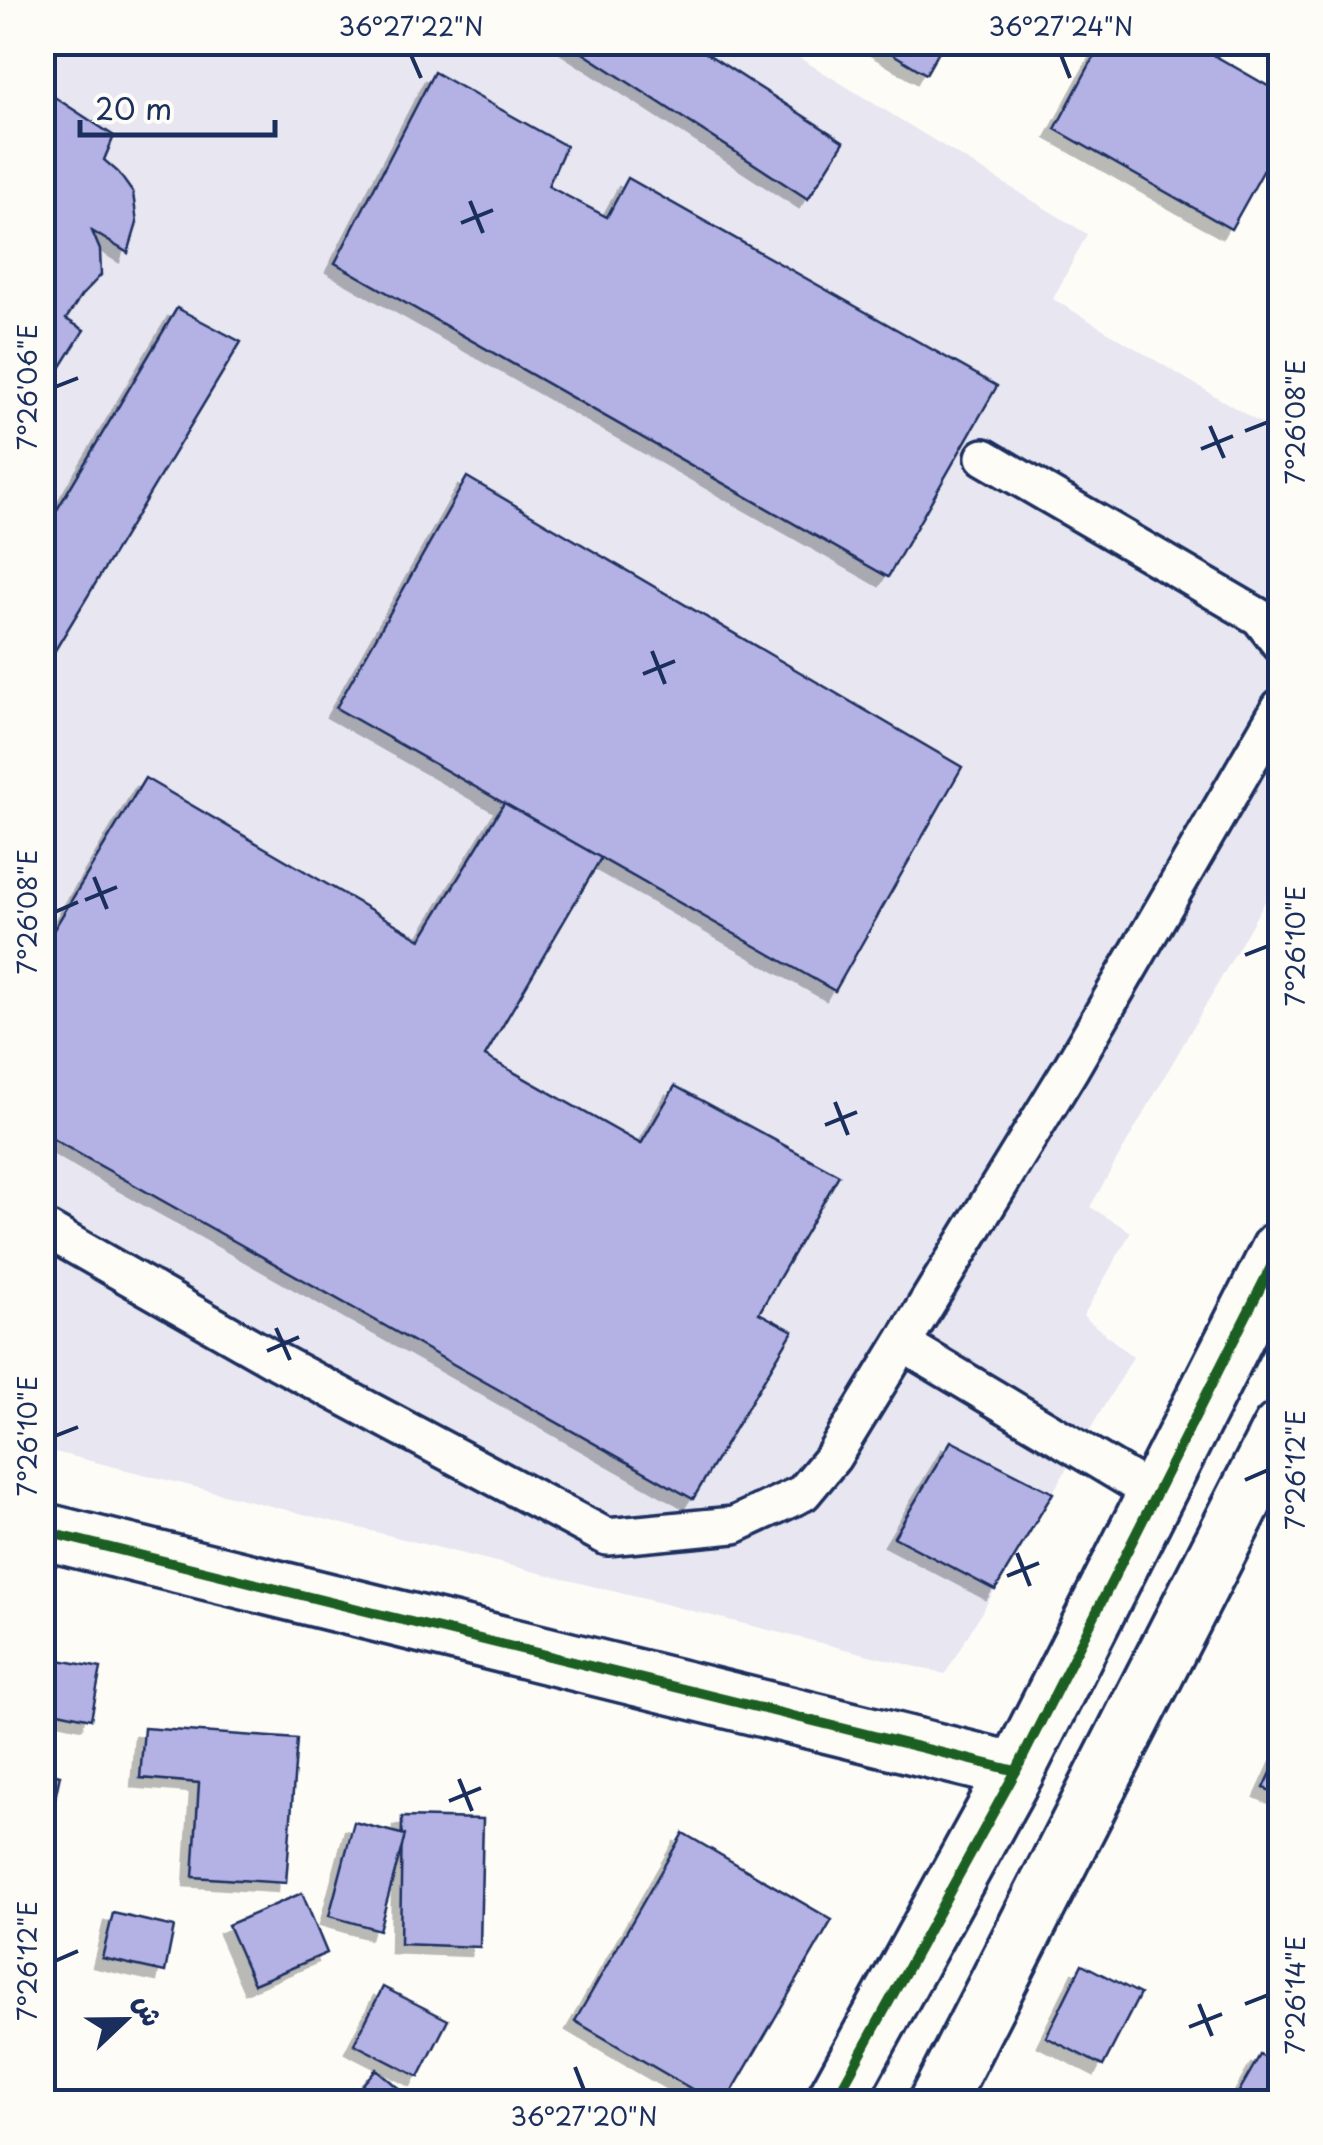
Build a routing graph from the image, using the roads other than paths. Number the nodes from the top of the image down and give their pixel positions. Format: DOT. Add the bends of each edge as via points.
graph roads {
  1 [pos="984,456"];
  2 [pos="1280,644"];
  3 [pos="1280,707"];
  4 [pos="42,1228"];
  5 [pos="1280,1249"];
  6 [pos="903,1344"];
  7 [pos="1280,1430"];
  8 [pos="1156,1495"];
  9 [pos="42,1531"];
  10 [pos="1016,1771"];
  11 [pos="846,2099"];
  12 [pos="937,2102"];
  1 -- 2 [label="lane" via="1259,617"];
  3 -- 6 [label="lane"];
  4 -- 6 [label="lane" via="607,1537 734,1525 803,1493"];
  5 -- 8 [label="street"];
  6 -- 8 [label="lane"];
  7 -- 12 [label="street"];
  8 -- 10 [label="street"];
  9 -- 10 [label="street"];
  10 -- 11 [label="street"];
}
